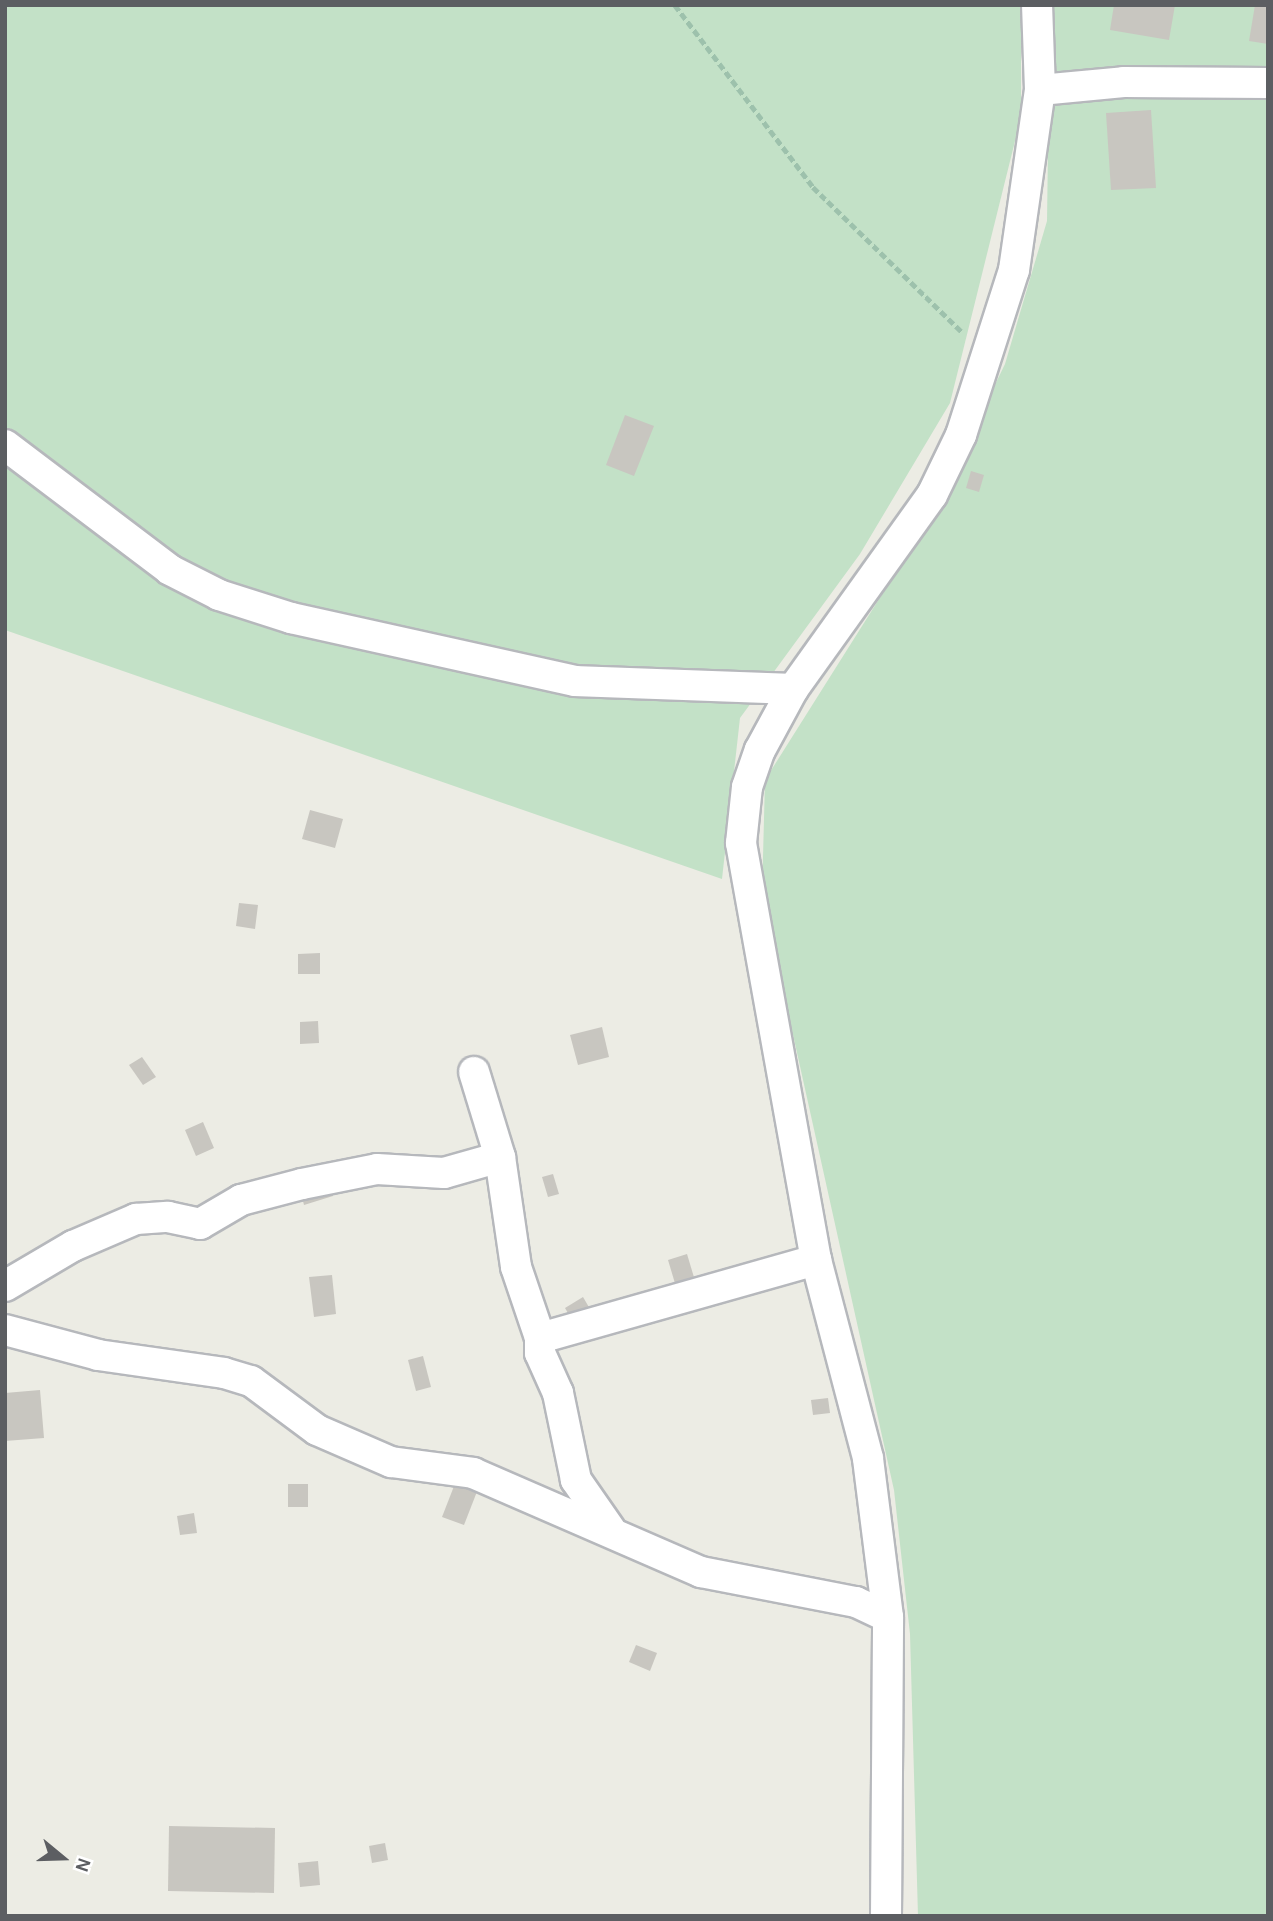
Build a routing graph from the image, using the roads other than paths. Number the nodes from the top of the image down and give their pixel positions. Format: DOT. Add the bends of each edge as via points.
graph roads {
  1 [pos="1037,5"];
  2 [pos="1268,83"];
  3 [pos="1041,90"];
  4 [pos="5,445"];
  5 [pos="793,689"];
  6 [pos="474,1073"];
  7 [pos="500,1157"];
  8 [pos="816,1260"];
  9 [pos="5,1286"];
  10 [pos="5,1329"];
  11 [pos="540,1338"];
  12 [pos="615,1535"];
  13 [pos="888,1617"];
  14 [pos="886,1916"];
  1 -- 3 [label="street"];
  2 -- 3 [label="street" via="1124,82"];
  3 -- 5 [label="street" via="1014,270 961,435 932,495"];
  4 -- 5 [label="street" via="170,570 219,595 291,618 575,681"];
  5 -- 8 [label="street" via="760,750 747,787 741,843"];
  6 -- 7 [label="street"];
  7 -- 9 [label="street" via="444,1173 377,1169 302,1184 242,1200 200,1224 168,1217 136,1219 73,1246"];
  7 -- 11 [label="street" via="516,1267"];
  8 -- 11 [label="street"];
  8 -- 13 [label="street" via="868,1458"];
  10 -- 12 [label="street" via="98,1355 225,1373 251,1381 340,1443 391,1462 472,1473"];
  11 -- 12 [label="street" via="540,1353 558,1393 576,1480"];
  12 -- 13 [label="street" via="701,1573 856,1602"];
  13 -- 14 [label="street"];
}
